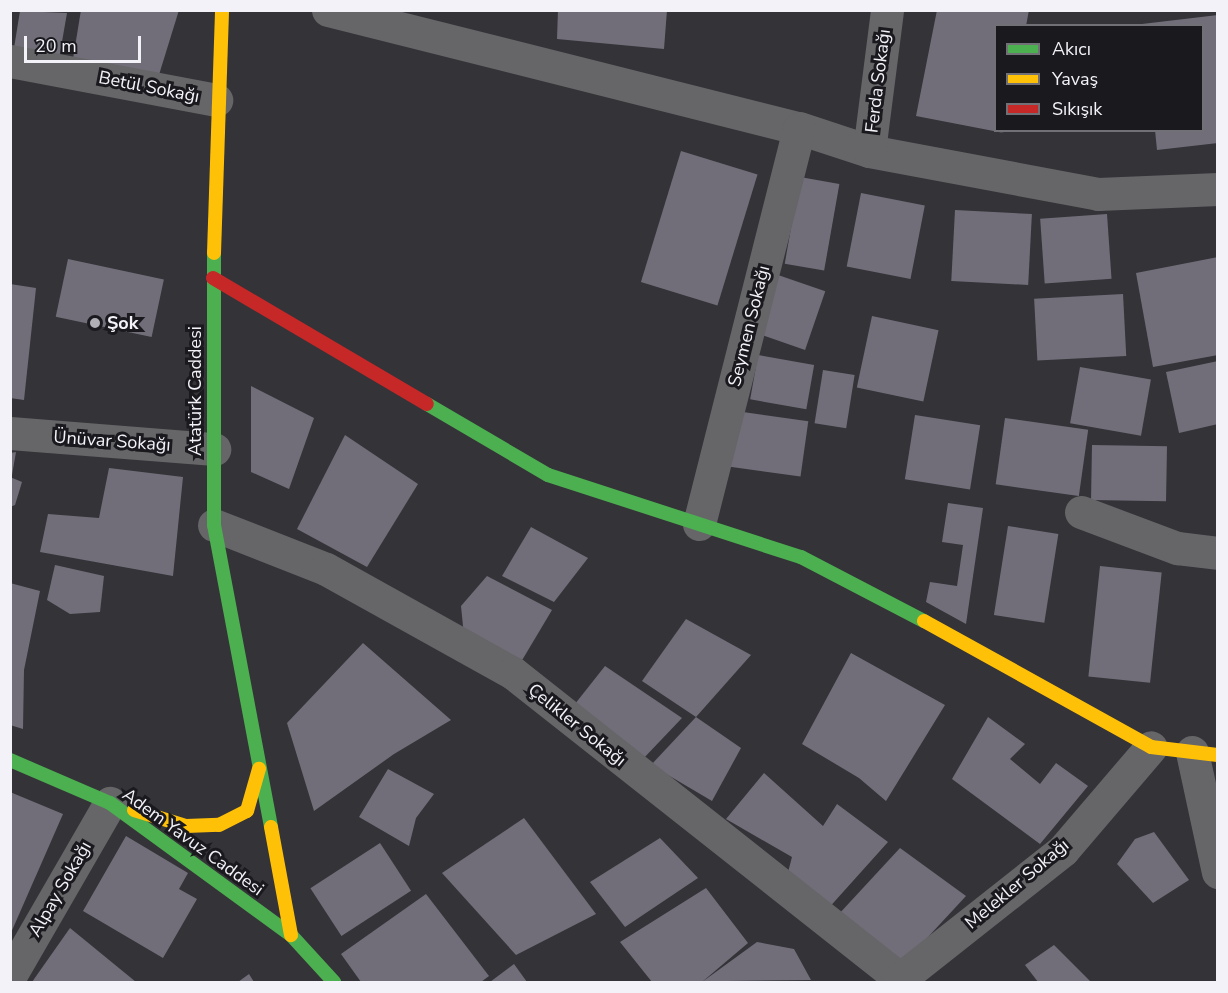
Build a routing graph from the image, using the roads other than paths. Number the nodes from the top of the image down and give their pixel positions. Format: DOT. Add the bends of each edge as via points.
graph roads {
  1 [pos="222,10"];
  2 [pos="328,10"];
  3 [pos="887,10"];
  4 [pos="10,61"];
  5 [pos="216,100"];
  6 [pos="799,128"];
  7 [pos="869,151"];
  8 [pos="1218,189"];
  9 [pos="213,278"];
  10 [pos="10,433"];
  11 [pos="213,448"];
  12 [pos="1081,512"];
  13 [pos="699,524"];
  14 [pos="214,525"];
  15 [pos="1218,553"];
  16 [pos="1151,747"];
  17 [pos="1205,754"];
  18 [pos="10,760"];
  19 [pos="260,768"];
  20 [pos="110,803"];
  21 [pos="1218,872"];
  22 [pos="291,935"];
  23 [pos="10,976"];
  24 [pos="900,981"];
  25 [pos="334,982"];
  1 -- 5 [label="main road, Atatürk Caddesi"];
  2 -- 6 [label="street"];
  3 -- 7 [label="street, Ferda Sokağı"];
  4 -- 5 [label="street, Betül Sokağı"];
  5 -- 9 [label="main road, Atatürk Caddesi"];
  6 -- 7 [label="street"];
  6 -- 13 [label="street, Seymen Sokağı"];
  7 -- 8 [label="street" via="1098,194"];
  9 -- 11 [label="main road, Atatürk Caddesi"];
  9 -- 13 [label="main road" via="548,475"];
  10 -- 11 [label="street, Ünüvar Sokağı"];
  11 -- 14 [label="main road, Atatürk Caddesi"];
  12 -- 15 [label="street" via="1177,548"];
  13 -- 16 [label="main road" via="801,557 1009,665"];
  14 -- 19 [label="main road, Atatürk Caddesi"];
  14 -- 24 [label="street, Çelikler Sokağı" via="326,569 513,674"];
  16 -- 17 [label="main road"];
  16 -- 24 [label="street, Melekler Sokağı" via="1063,850"];
  17 -- 21 [label="street"];
  18 -- 20 [label="main road, Adem Yavuz Caddesi"];
  19 -- 20 [label="main road, Atatürk Caddesi" via="247,811 219,825 186,826"];
  19 -- 22 [label="main road, Atatürk Caddesi"];
  20 -- 22 [label="main road, Adem Yavuz Caddesi"];
  20 -- 23 [label="street, Alpay Sokağı"];
  22 -- 25 [label="main road, Adem Yavuz Caddesi"];
}
